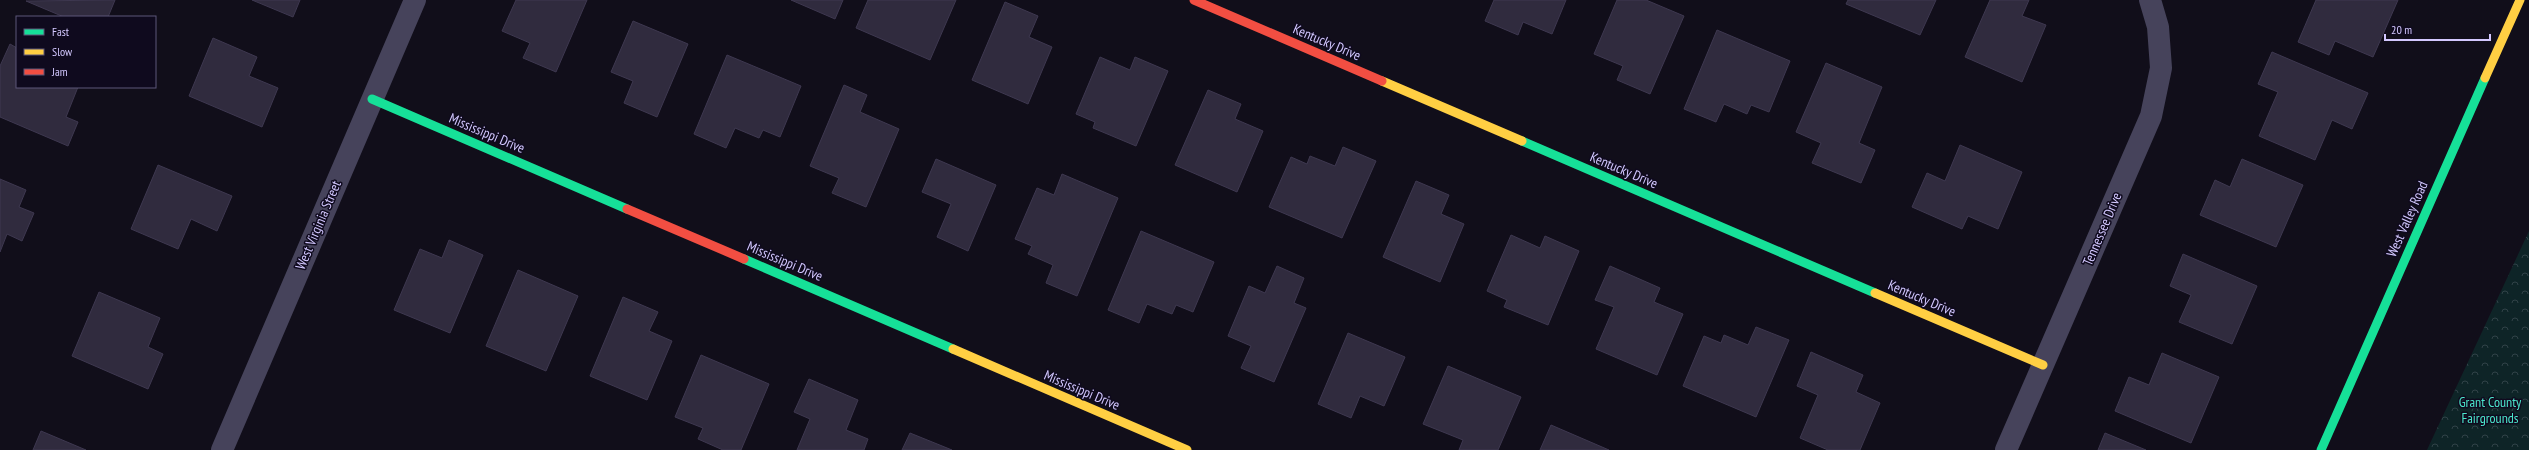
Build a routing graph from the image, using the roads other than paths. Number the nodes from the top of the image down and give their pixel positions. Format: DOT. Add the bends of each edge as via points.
graph roads {
  1 [pos="415,0"];
  2 [pos="1194,0"];
  3 [pos="2150,0"];
  4 [pos="2520,0"];
  5 [pos="372,99"];
  6 [pos="2043,365"];
  7 [pos="222,450"];
  8 [pos="1187,450"];
  9 [pos="2006,450"];
  10 [pos="2321,450"];
  1 -- 5 [label="street, West Virginia Street"];
  2 -- 6 [label="street, Kentucky Drive"];
  3 -- 6 [label="street, Tennessee Drive" via="2158,27 2161,68 2151,116"];
  4 -- 10 [label="street, West Valley Road"];
  5 -- 7 [label="street, West Virginia Street"];
  5 -- 8 [label="street, Mississippi Drive"];
  6 -- 9 [label="street, Tennessee Drive"];
}
